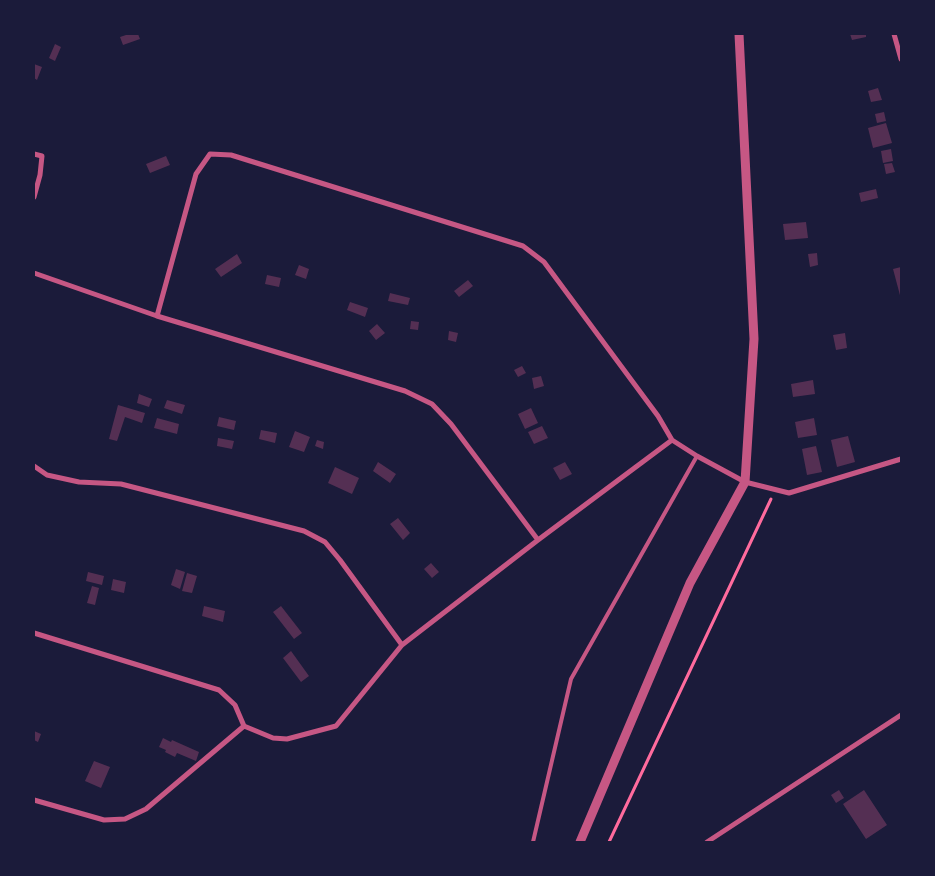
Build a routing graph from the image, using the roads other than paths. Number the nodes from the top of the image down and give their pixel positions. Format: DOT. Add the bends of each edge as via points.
graph roads {
  1 [pos="739,34"];
  2 [pos="894,34"];
  3 [pos="901,59"];
  4 [pos="34,154"];
  5 [pos="34,197"];
  6 [pos="34,274"];
  7 [pos="157,316"];
  8 [pos="672,440"];
  9 [pos="697,456"];
  10 [pos="901,459"];
  11 [pos="34,466"];
  12 [pos="745,482"];
  13 [pos="538,540"];
  14 [pos="34,632"];
  15 [pos="402,645"];
  16 [pos="901,715"];
  17 [pos="244,726"];
  18 [pos="34,800"];
  19 [pos="533,842"];
  20 [pos="580,842"];
  21 [pos="707,842"];
  1 -- 12 [label="street" via="754,340"];
  2 -- 3 [label="street"];
  4 -- 5 [label="street" via="42,156"];
  6 -- 7 [label="street"];
  7 -- 8 [label="street" via="196,174 210,154 231,155 523,246 544,262 658,416"];
  7 -- 13 [label="street" via="405,391 432,404 451,424"];
  8 -- 9 [label="street"];
  8 -- 13 [label="street"];
  9 -- 12 [label="street"];
  9 -- 19 [label="lane" via="571,679"];
  10 -- 12 [label="street" via="790,493"];
  11 -- 15 [label="street" via="47,475 79,482 121,484 304,531 325,542"];
  12 -- 20 [label="street" via="690,583"];
  13 -- 15 [label="street"];
  14 -- 17 [label="street" via="219,690 235,705"];
  15 -- 17 [label="street" via="336,726 288,739 273,738"];
  16 -- 21 [label="street"];
  17 -- 18 [label="street" via="146,809 125,819 104,820"];
}
